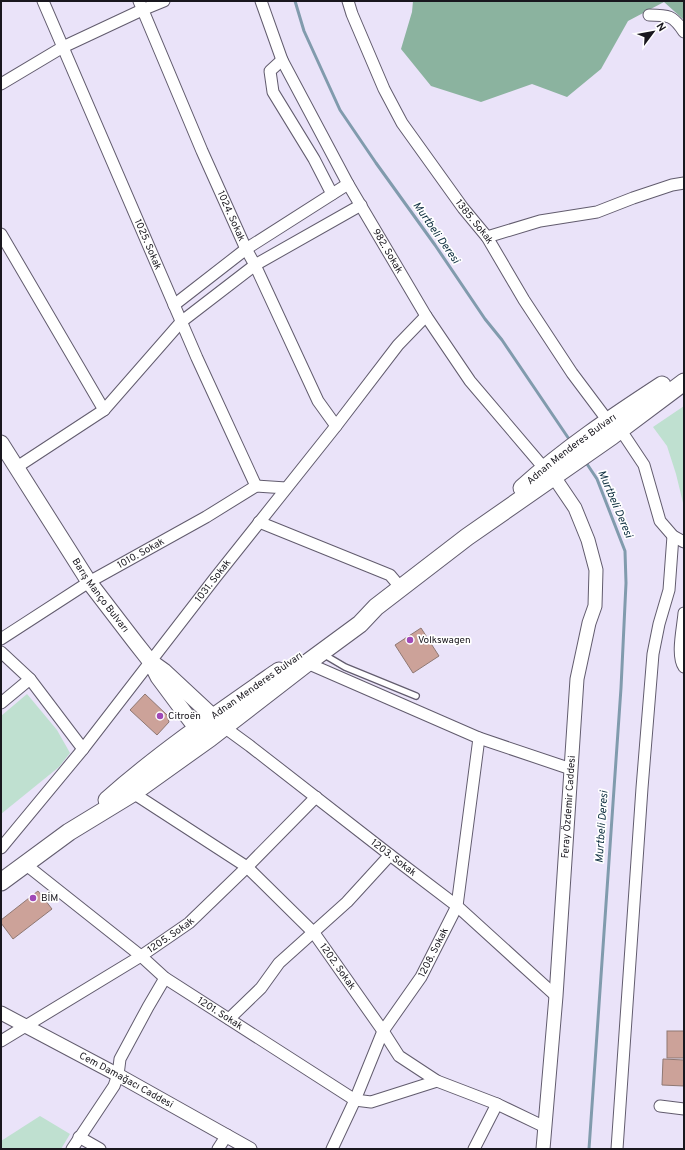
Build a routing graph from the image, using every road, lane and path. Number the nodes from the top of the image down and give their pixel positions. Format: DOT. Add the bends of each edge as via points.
graph roads {
  1 [pos="43,1"];
  2 [pos="164,1"];
  3 [pos="261,1"];
  4 [pos="348,1"];
  5 [pos="140,5"];
  6 [pos="649,15"];
  7 [pos="684,32"];
  8 [pos="63,47"];
  9 [pos="282,60"];
  10 [pos="1,84"];
  11 [pos="684,183"];
  12 [pos="348,184"];
  13 [pos="332,194"];
  14 [pos="361,205"];
  15 [pos="1,234"];
  16 [pos="487,237"];
  17 [pos="246,249"];
  18 [pos="255,265"];
  19 [pos="174,305"];
  20 [pos="426,316"];
  21 [pos="181,322"];
  22 [pos="684,371"];
  23 [pos="684,382"];
  24 [pos="104,410"];
  25 [pos="336,426"];
  26 [pos="611,427"];
  27 [pos="3,450"];
  28 [pos="17,467"];
  29 [pos="553,469"];
  30 [pos="256,486"];
  31 [pos="286,488"];
  32 [pos="259,522"];
  33 [pos="673,536"];
  34 [pos="684,542"];
  35 [pos="89,582"];
  36 [pos="401,588"];
  37 [pos="376,607"];
  38 [pos="684,613"];
  39 [pos="1,639"];
  40 [pos="1,652"];
  41 [pos="314,658"];
  42 [pos="150,661"];
  43 [pos="683,665"];
  44 [pos="30,679"];
  45 [pos="416,696"];
  46 [pos="1,703"];
  47 [pos="218,722"];
  48 [pos="204,733"];
  49 [pos="479,738"];
  50 [pos="83,749"];
  51 [pos="571,769"];
  52 [pos="133,793"];
  53 [pos="316,797"];
  54 [pos="69,832"];
  55 [pos="1,848"];
  56 [pos="390,855"];
  57 [pos="26,864"];
  58 [pos="247,867"];
  59 [pos="1,882"];
  60 [pos="457,906"];
  61 [pos="314,933"];
  62 [pos="141,956"];
  63 [pos="165,978"];
  64 [pos="556,996"];
  65 [pos="1,1013"];
  66 [pos="229,1019"];
  67 [pos="26,1026"];
  68 [pos="384,1031"];
  69 [pos="1,1041"];
  70 [pos="118,1075"];
  71 [pos="437,1081"];
  72 [pos="355,1100"];
  73 [pos="497,1104"];
  74 [pos="660,1106"];
  75 [pos="684,1109"];
  76 [pos="545,1127"];
  77 [pos="227,1135"];
  78 [pos="79,1137"];
  79 [pos="72,1149"];
  80 [pos="100,1149"];
  81 [pos="218,1149"];
  82 [pos="250,1149"];
  83 [pos="332,1149"];
  84 [pos="474,1149"];
  85 [pos="543,1149"];
  86 [pos="617,1149"];
  1 -- 8 [label="street, 1025. Sokak"];
  2 -- 5 [label="street"];
  3 -- 9 [label="street, 982. Sokak"];
  4 -- 16 [label="street, 1385. Sokak" via="381,82 402,123"];
  5 -- 8 [label="street"];
  5 -- 17 [label="street, 1024. Sokak"];
  6 -- 7 [label="street" via="666,15 678,23"];
  8 -- 10 [label="street"];
  8 -- 19 [label="street, 1025. Sokak"];
  9 -- 12 [label="street, 982. Sokak"];
  9 -- 13 [label="street" via="270,71 273,92"];
  11 -- 16 [label="street" via="597,212 540,221"];
  12 -- 13 [label="street"];
  12 -- 14 [label="street, 982. Sokak"];
  13 -- 17 [label="street"];
  14 -- 18 [label="street"];
  14 -- 20 [label="street, 982. Sokak"];
  15 -- 24 [label="street"];
  16 -- 26 [label="street, 1385. Sokak" via="572,373"];
  17 -- 18 [label="street, 1024. Sokak"];
  17 -- 19 [label="street"];
  18 -- 21 [label="street"];
  18 -- 25 [label="street, 1024. Sokak" via="318,401"];
  19 -- 21 [label="street, 1025. Sokak"];
  20 -- 25 [label="street, 1031. Sokak" via="398,344"];
  20 -- 29 [label="street, 982. Sokak" via="470,381"];
  21 -- 24 [label="street"];
  21 -- 30 [label="street, 1025. Sokak"];
  22 -- 26 [label="main road, Adnan Menderes Bulvarı"];
  23 -- 26 [label="main road, Adnan Menderes Bulvarı"];
  24 -- 28 [label="street"];
  25 -- 31 [label="street, 1031. Sokak"];
  26 -- 29 [label="main road, Adnan Menderes Bulvarı"];
  26 -- 33 [label="street, 1385. Sokak" via="644,465 660,521"];
  27 -- 28 [label="main road, Barış Manço Bulvarı"];
  28 -- 35 [label="main road, Barış Manço Bulvarı"];
  29 -- 36 [label="main road, Adnan Menderes Bulvarı"];
  29 -- 51 [label="street, Feray Özdemir Caddesi" via="575,508 588,540 596,570 596,606 589,623 577,679"];
  30 -- 31 [label="street"];
  30 -- 35 [label="street, 1010. Sokak"];
  31 -- 32 [label="street, 1031. Sokak"];
  32 -- 36 [label="street" via="390,575"];
  32 -- 42 [label="street, 1031. Sokak"];
  33 -- 34 [label="street"];
  33 -- 86 [label="street" via="669,590 659,624 650,682"];
  35 -- 39 [label="street, 1010. Sokak"];
  35 -- 42 [label="main road, Barış Manço Bulvarı"];
  36 -- 37 [label="main road, Adnan Menderes Bulvarı"];
  37 -- 41 [label="main road, Adnan Menderes Bulvarı" via="360,624"];
  37 -- 47 [label="main road, Adnan Menderes Bulvarı" via="355,617 284,668"];
  38 -- 43 [label="street" via="680,652"];
  40 -- 44 [label="street"];
  41 -- 45 [label="lane" via="345,667"];
  41 -- 47 [label="main road, Adnan Menderes Bulvarı"];
  41 -- 49 [label="street"];
  42 -- 47 [label="main road, Barış Manço Bulvarı"];
  42 -- 48 [label="main road" via="158,677"];
  42 -- 50 [label="street, 1031. Sokak"];
  44 -- 46 [label="street"];
  44 -- 50 [label="street"];
  47 -- 48 [label="main road, Adnan Menderes Bulvarı"];
  47 -- 53 [label="street, 1203. Sokak"];
  48 -- 52 [label="main road, Adnan Menderes Bulvarı"];
  48 -- 54 [label="main road, Adnan Menderes Bulvarı" via="124,784"];
  49 -- 51 [label="street"];
  49 -- 60 [label="street, 1208. Sokak"];
  50 -- 55 [label="street, 1031. Sokak"];
  51 -- 64 [label="street, Feray Özdemir Caddesi"];
  52 -- 54 [label="main road, Adnan Menderes Bulvarı"];
  52 -- 58 [label="street, 1202. Sokak"];
  53 -- 56 [label="street, 1203. Sokak"];
  53 -- 58 [label="street, 1205. Sokak"];
  54 -- 57 [label="main road, Adnan Menderes Bulvarı"];
  56 -- 60 [label="street, 1203. Sokak"];
  56 -- 61 [label="street" via="347,902"];
  57 -- 59 [label="main road, Adnan Menderes Bulvarı"];
  57 -- 62 [label="street, 1201. Sokak"];
  58 -- 61 [label="street, 1202. Sokak"];
  58 -- 62 [label="street, 1205. Sokak" via="189,923"];
  60 -- 64 [label="street, 1203. Sokak"];
  60 -- 68 [label="street, 1208. Sokak" via="421,977"];
  61 -- 66 [label="street" via="279,963 261,988"];
  61 -- 68 [label="street, 1202. Sokak"];
  62 -- 63 [label="street, 1201. Sokak"];
  62 -- 67 [label="street, 1205. Sokak"];
  63 -- 66 [label="street, 1201. Sokak"];
  63 -- 70 [label="street" via="120,1059"];
  64 -- 76 [label="street, Feray Özdemir Caddesi"];
  65 -- 67 [label="street, Cem Damağacı Caddesi"];
  66 -- 72 [label="street, 1201. Sokak"];
  67 -- 69 [label="street, 1205. Sokak"];
  67 -- 70 [label="street, Cem Damağacı Caddesi"];
  68 -- 71 [label="street, 1202. Sokak" via="399,1056"];
  68 -- 72 [label="street, 1208. Sokak"];
  70 -- 77 [label="street, Cem Damağacı Caddesi"];
  70 -- 78 [label="street" via="114,1086"];
  71 -- 72 [label="street" via="371,1102"];
  71 -- 73 [label="street, 1202. Sokak"];
  72 -- 83 [label="street, 1208. Sokak"];
  73 -- 76 [label="street, 1202. Sokak"];
  73 -- 84 [label="street"];
  74 -- 75 [label="street"];
  76 -- 85 [label="street, Feray Özdemir Caddesi"];
  77 -- 81 [label="street"];
  77 -- 82 [label="street, Cem Damağacı Caddesi"];
  78 -- 79 [label="street"];
  78 -- 80 [label="street"];
}
